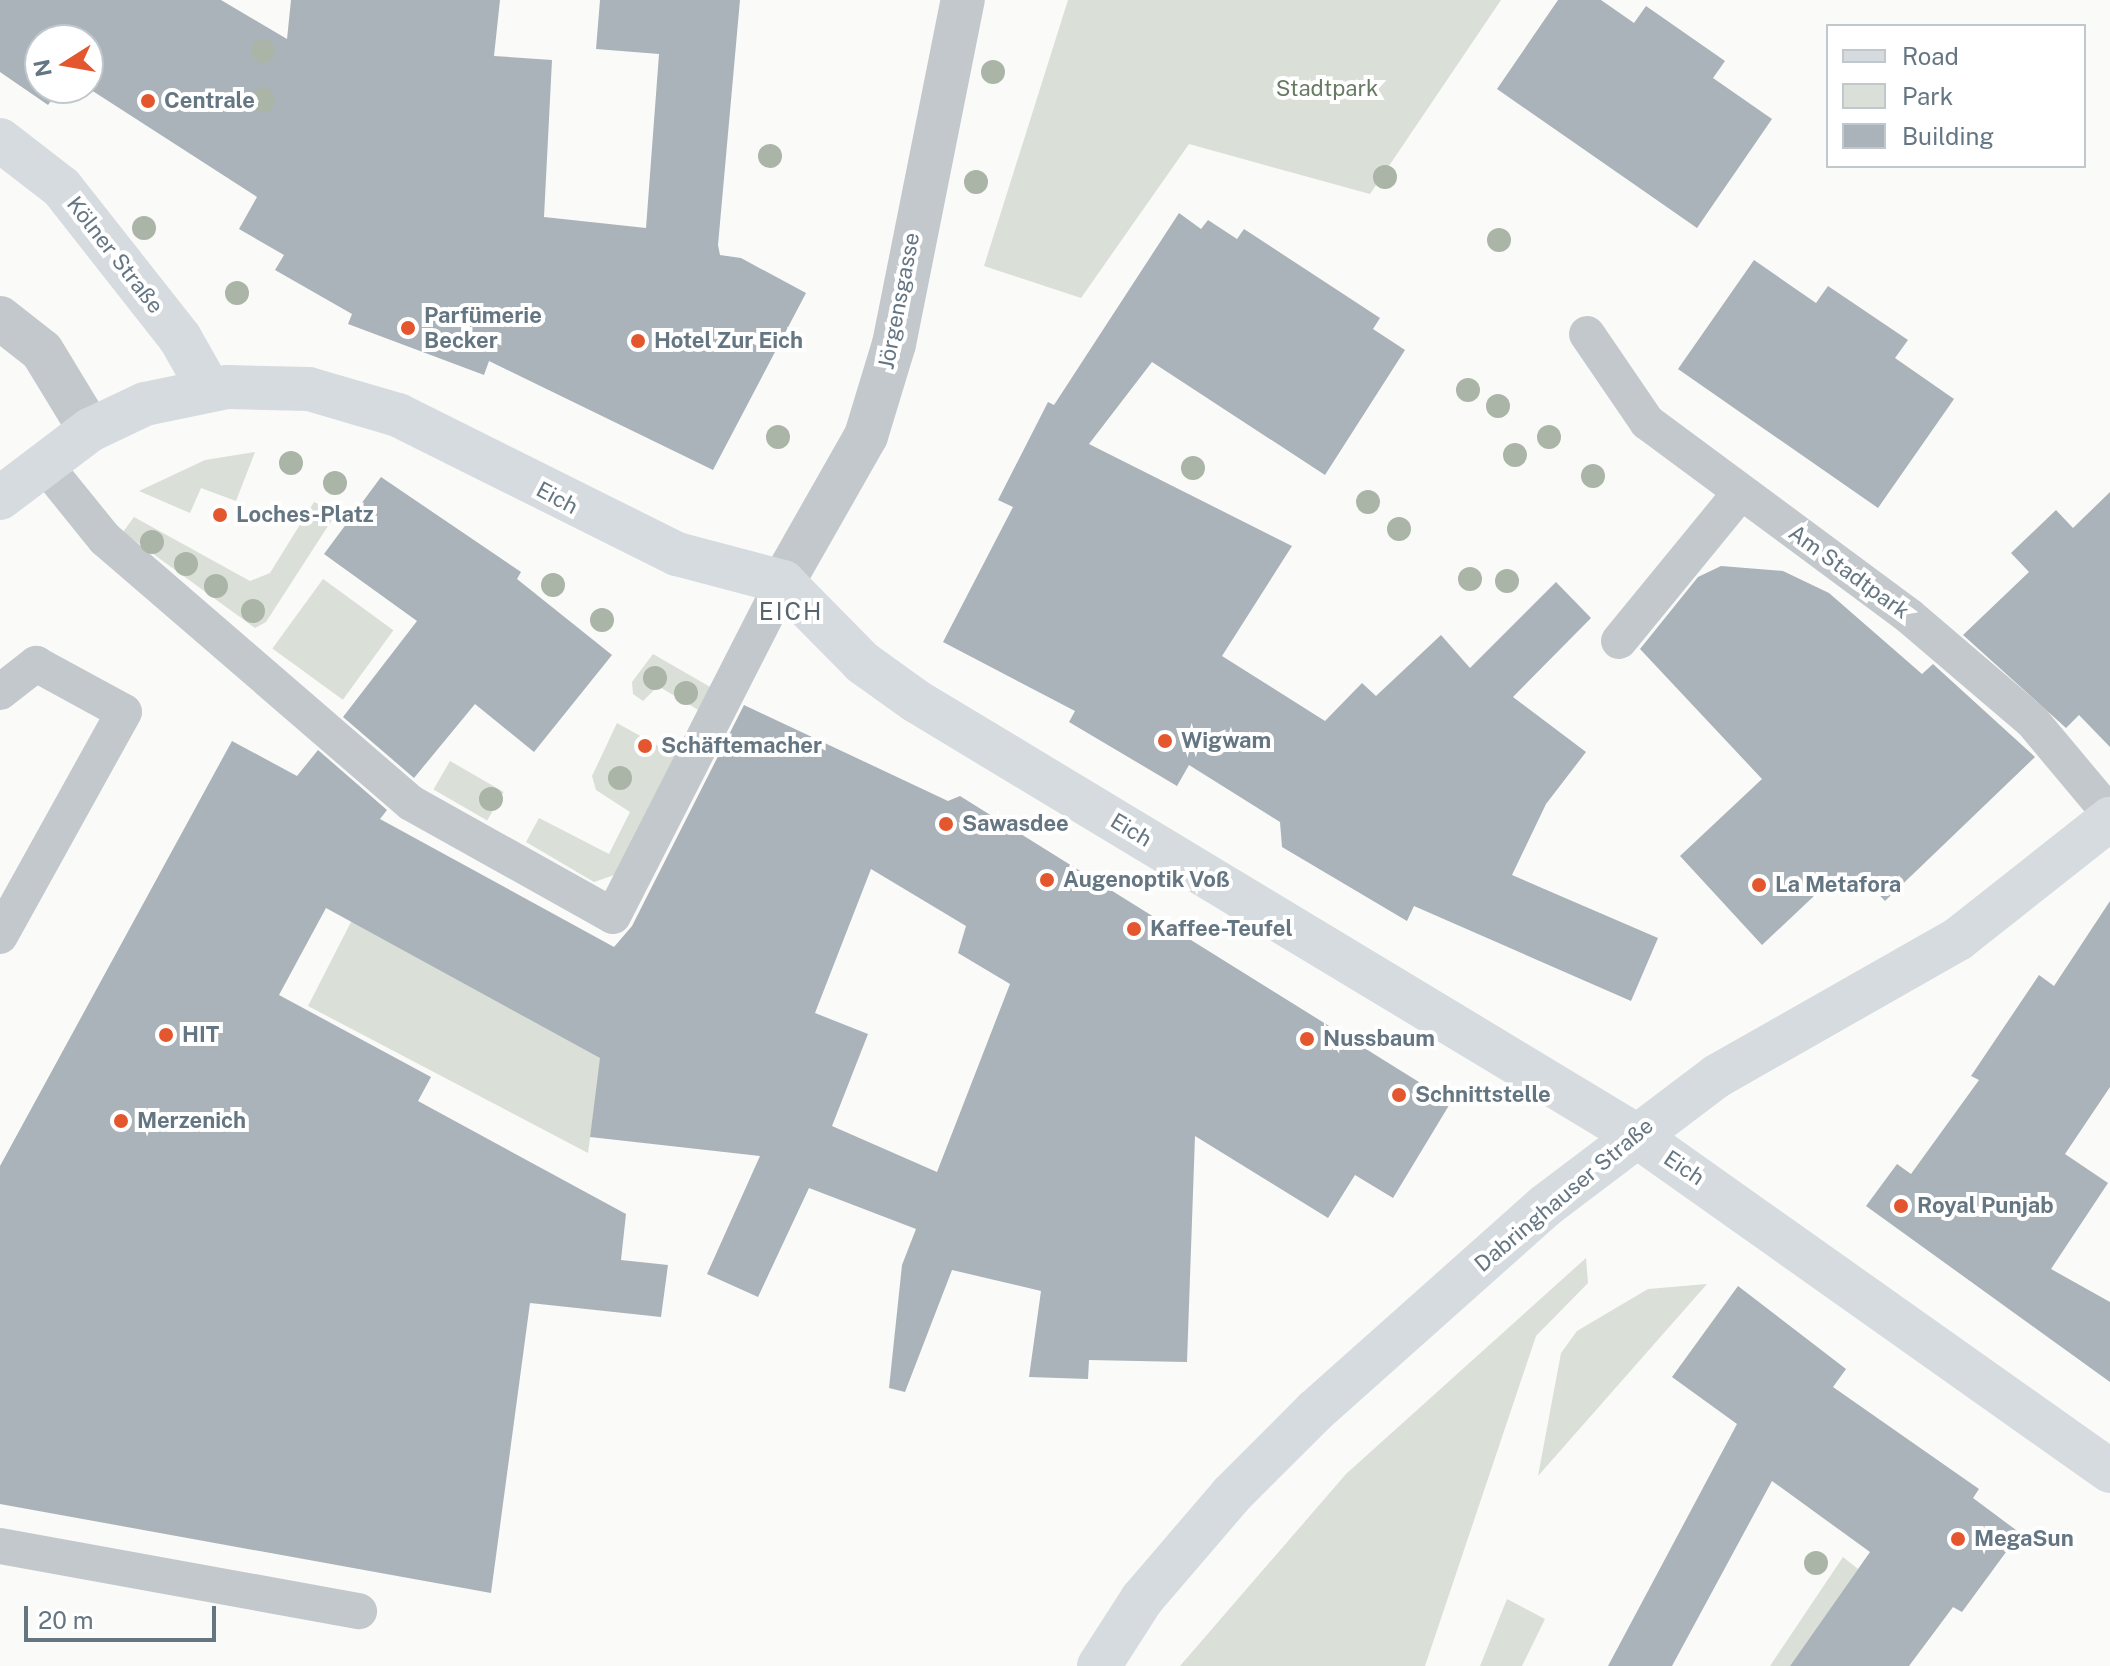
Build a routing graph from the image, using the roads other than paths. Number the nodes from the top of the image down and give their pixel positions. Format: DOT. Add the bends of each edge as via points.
graph roads {
  1 [pos="963,0"];
  2 [pos="0,140"];
  3 [pos="0,318"];
  4 [pos="1587,334"];
  5 [pos="209,389"];
  6 [pos="90,430"];
  7 [pos="45,465"];
  8 [pos="1740,493"];
  9 [pos="0,498"];
  10 [pos="783,582"];
  11 [pos="1619,641"];
  12 [pos="0,692"];
  13 [pos="2110,817"];
  14 [pos="0,936"];
  15 [pos="1634,1134"];
  16 [pos="2110,1471"];
  17 [pos="0,1546"];
  18 [pos="359,1611"];
  19 [pos="1099,1666"];
  1 -- 10 [label="street, Jörgensgasse" via="894,344 866,436"];
  2 -- 5 [label="street, Kölner Straße" via="62,188 180,338"];
  3 -- 6 [label="street" via="42,351"];
  4 -- 8 [label="lane, Am Stadtpark" via="1647,422"];
  5 -- 6 [label="street, Eich" via="145,404"];
  5 -- 10 [label="street, Eich" via="309,389 379,407 624,531"];
  6 -- 7 [label="street, Eich"];
  7 -- 9 [label="street, Eich"];
  7 -- 10 [label="lane" via="105,539 411,803 613,916"];
  8 -- 11 [label="lane"];
  8 -- 13 [label="lane, Am Stadtpark" via="1909,616 2033,722"];
  10 -- 15 [label="street, Eich" via="863,663 916,701"];
  12 -- 14 [label="lane" via="36,664 124,712"];
  13 -- 15 [label="street, Dabringhauser Straße" via="1958,939 1747,1057"];
  15 -- 16 [label="street, Eich"];
  15 -- 19 [label="street, Dabringhauser Straße" via="1315,1411 1142,1599"];
  17 -- 18 [label="lane"];
}
